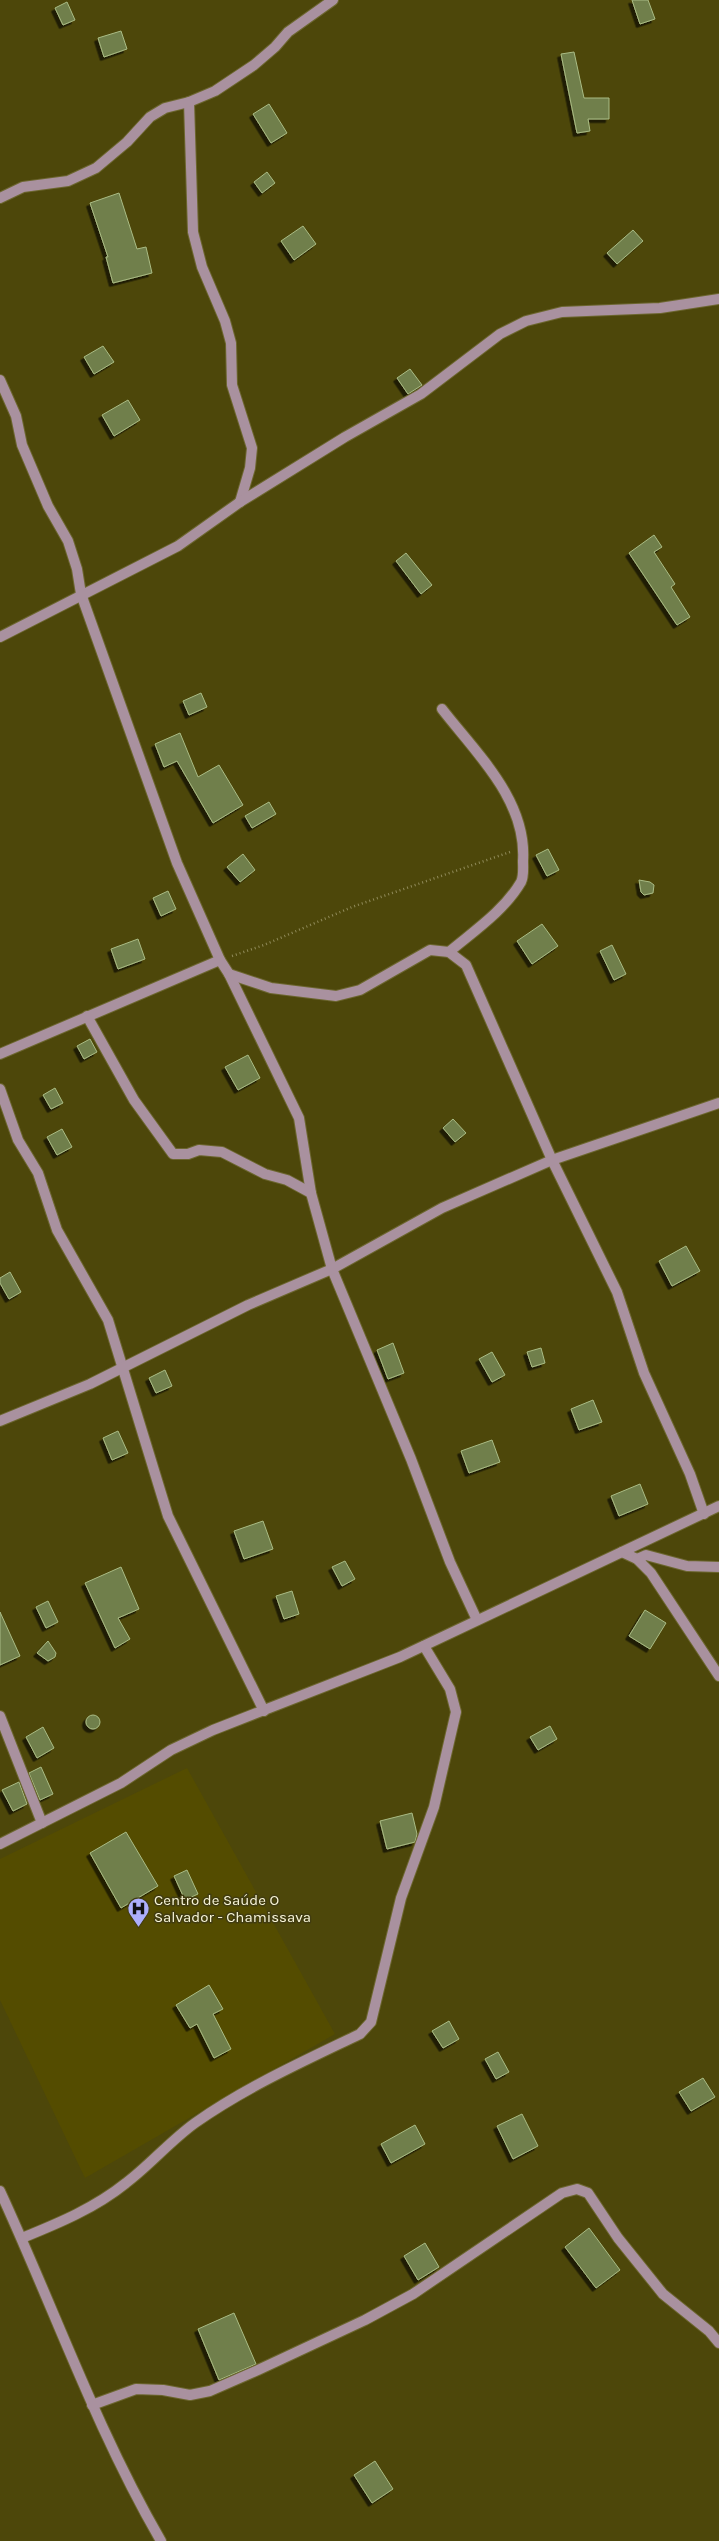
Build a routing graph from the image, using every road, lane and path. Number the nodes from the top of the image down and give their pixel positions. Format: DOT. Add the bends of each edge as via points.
graph roads {
  1 [pos="333,0"];
  2 [pos="189,102"];
  3 [pos="0,198"];
  4 [pos="719,299"];
  5 [pos="0,380"];
  6 [pos="240,502"];
  7 [pos="81,594"];
  8 [pos="0,637"];
  9 [pos="442,708"];
  10 [pos="524,847"];
  11 [pos="449,952"];
  12 [pos="220,960"];
  13 [pos="229,974"];
  14 [pos="88,1016"];
  15 [pos="0,1054"];
  16 [pos="0,1089"];
  17 [pos="719,1103"];
  18 [pos="552,1160"];
  19 [pos="311,1193"];
  20 [pos="332,1269"];
  21 [pos="122,1366"];
  22 [pos="0,1421"];
  23 [pos="719,1506"];
  24 [pos="704,1514"];
  25 [pos="622,1552"];
  26 [pos="637,1559"];
  27 [pos="719,1567"];
  28 [pos="477,1620"];
  29 [pos="424,1646"];
  30 [pos="719,1676"];
  31 [pos="264,1710"];
  32 [pos="0,1716"];
  33 [pos="4,1737"];
  34 [pos="42,1823"];
  35 [pos="0,1844"];
  36 [pos="0,2190"];
  37 [pos="22,2238"];
  38 [pos="719,2343"];
  39 [pos="92,2405"];
  40 [pos="161,2541"];
  1 -- 2 [label="street" via="288,32 254,65 215,91"];
  2 -- 3 [label="street" via="166,108 150,117 128,142 85,174 68,180 23,187"];
  2 -- 6 [label="street" via="193,232 202,267 225,321 230,343 232,385 252,448 250,468"];
  4 -- 6 [label="street" via="660,308 562,312 526,321 500,334 421,394 345,437"];
  5 -- 7 [label="street" via="16,416 22,445 48,506 68,541 77,569"];
  6 -- 7 [label="street" via="178,546"];
  7 -- 8 [label="street"];
  7 -- 12 [label="street" via="177,863"];
  9 -- 10 [label="street" via="509,798 521,828"];
  10 -- 11 [label="street" via="522,880 504,906"];
  10 -- 12 [label="path" via="352,907 264,945"];
  11 -- 13 [label="street" via="430,950 360,990 336,996 271,988"];
  11 -- 18 [label="street" via="466,965"];
  12 -- 13 [label="street"];
  12 -- 14 [label="street"];
  13 -- 19 [label="street" via="299,1118"];
  14 -- 15 [label="street"];
  14 -- 19 [label="street" via="134,1100 162,1143 173,1154 188,1154 199,1150 222,1152"];
  16 -- 21 [label="street" via="18,1140 38,1173 57,1230 108,1320"];
  17 -- 18 [label="street"];
  18 -- 20 [label="street" via="442,1208"];
  18 -- 24 [label="street" via="617,1292 644,1373 690,1474"];
  19 -- 20 [label="street"];
  20 -- 21 [label="street" via="248,1305"];
  20 -- 28 [label="street" via="411,1459 450,1562"];
  21 -- 22 [label="street" via="90,1384"];
  21 -- 31 [label="street" via="168,1516"];
  23 -- 24 [label="street"];
  24 -- 25 [label="street"];
  25 -- 26 [label="street"];
  25 -- 28 [label="street"];
  26 -- 27 [label="street" via="646,1555 687,1566"];
  26 -- 30 [label="street" via="651,1573"];
  28 -- 29 [label="street"];
  29 -- 31 [label="street"];
  29 -- 37 [label="street" via="450,1689 456,1712 434,1807 402,1898 371,2022 360,2034 265,2080 194,2124 126,2184 96,2204 64,2221"];
  31 -- 34 [label="street" via="171,1750 120,1783"];
  32 -- 33 [label="street"];
  33 -- 34 [label="street"];
  34 -- 35 [label="street"];
  36 -- 37 [label="street"];
  37 -- 39 [label="street"];
  38 -- 39 [label="street" via="709,2331 663,2294 618,2238 588,2193 577,2188 562,2193 413,2294 365,2320 258,2370 190,2395 136,2389"];
  39 -- 40 [label="street" via="134,2493"];
}
